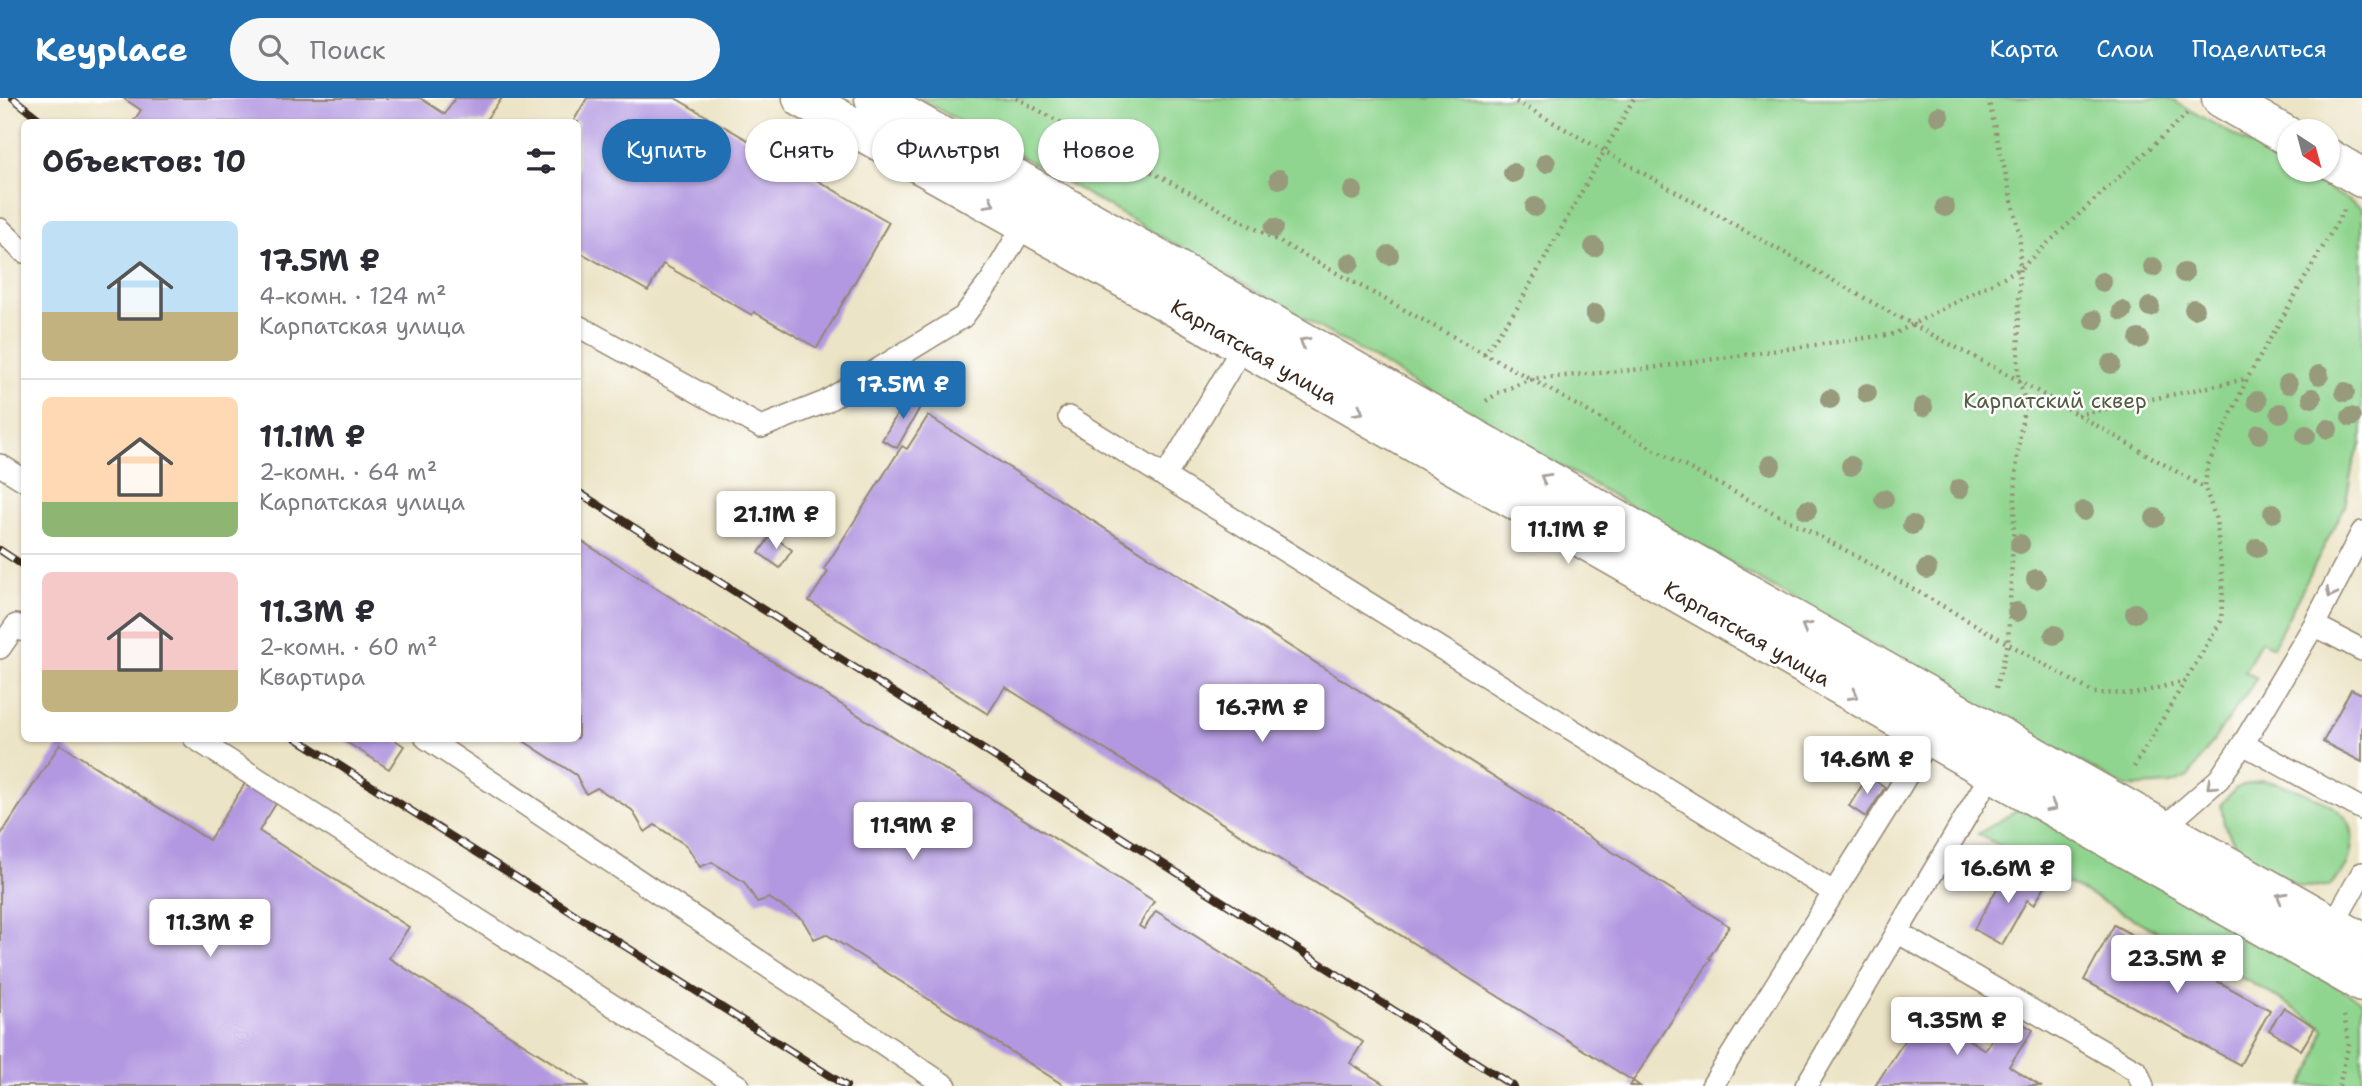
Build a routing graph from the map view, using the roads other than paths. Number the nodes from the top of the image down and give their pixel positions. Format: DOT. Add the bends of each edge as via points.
graph roads {
  1 [pos="802,98"];
  2 [pos="874,98"];
  3 [pos="2221,98"];
  4 [pos="2277,129"];
  5 [pos="2340,172"];
  6 [pos="2355,190"];
  7 [pos="1034,208"];
  8 [pos="0,229"];
  9 [pos="21,249"];
  10 [pos="581,328"];
  11 [pos="1252,331"];
  12 [pos="1069,417"];
  13 [pos="0,465"];
  14 [pos="1165,477"];
  15 [pos="21,478"];
  16 [pos="2362,532"];
  17 [pos="2314,625"];
  18 [pos="21,629"];
  19 [pos="0,648"];
  20 [pos="2362,650"];
  21 [pos="1938,723"];
  22 [pos="200,742"];
  23 [pos="432,742"];
  24 [pos="2243,744"];
  25 [pos="2000,758"];
  26 [pos="2362,809"];
  27 [pos="2153,844"];
  28 [pos="2362,873"];
  29 [pos="1833,892"];
  30 [pos="1897,932"];
  31 [pos="2336,942"];
  32 [pos="2362,984"];
  33 [pos="739,1086"];
  34 [pos="946,1086"];
  35 [pos="1712,1086"];
  36 [pos="1806,1086"];
  37 [pos="2143,1086"];
  1 -- 7 [label="street, Карпатская улица, one-way"];
  2 -- 7 [label="street, Карпатская улица"];
  3 -- 4 [label="street"];
  5 -- 6 [label="street"];
  7 -- 10 [label="lane" via="992,279 963,317 825,402 761,427"];
  7 -- 11 [label="street, Карпатская улица"];
  8 -- 9 [label="lane"];
  11 -- 14 [label="lane"];
  11 -- 21 [label="street, Карпатская улица, one-way"];
  21 -- 11 [label="street, Карпатская улица, one-way" via="1463,432"];
  12 -- 14 [label="lane"];
  13 -- 15 [label="lane"];
  14 -- 29 [label="lane"];
  16 -- 17 [label="lane, one-way"];
  17 -- 20 [label="lane"];
  17 -- 24 [label="lane"];
  18 -- 19 [label="lane" via="16,625"];
  21 -- 25 [label="street, Карпатская улица"];
  21 -- 29 [label="lane"];
  22 -- 33 [label="lane"];
  23 -- 34 [label="lane"];
  24 -- 26 [label="lane"];
  24 -- 27 [label="lane, one-way" via="2219,779"];
  25 -- 27 [label="street, Карпатская улица, one-way"];
  25 -- 27 [label="street, Карпатская улица" via="2113,802"];
  25 -- 30 [label="lane"];
  27 -- 31 [label="street, Карпатская улица"];
  28 -- 31 [label="lane"];
  29 -- 35 [label="lane"];
  30 -- 36 [label="lane"];
  30 -- 37 [label="lane" via="2137,1072"];
  31 -- 32 [label="street, Карпатская улица"];
}
